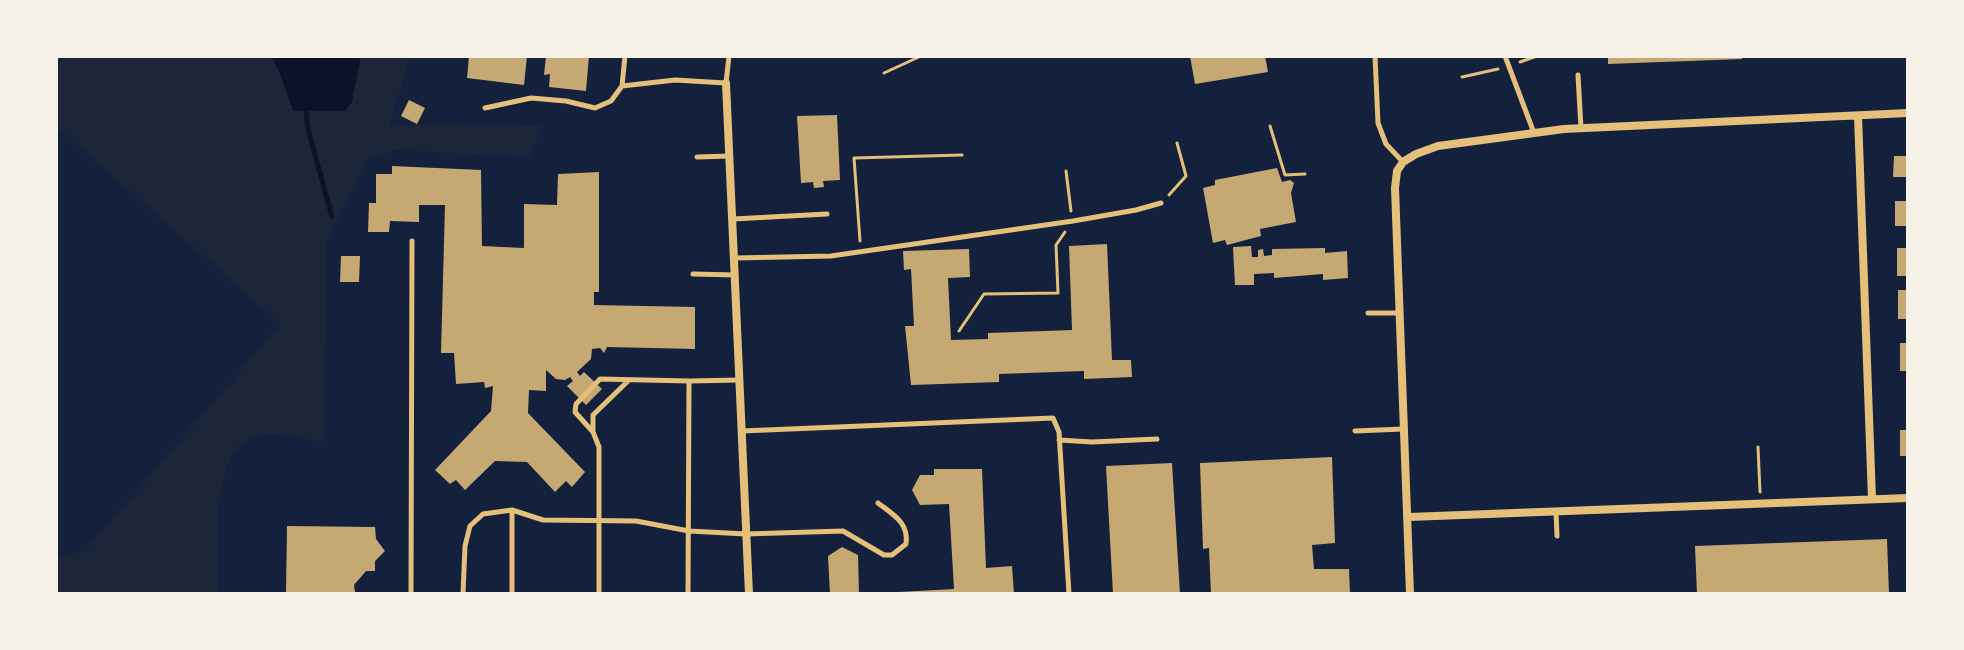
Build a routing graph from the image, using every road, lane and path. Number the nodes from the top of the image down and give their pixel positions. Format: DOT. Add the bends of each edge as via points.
graph roads {
  1 [pos="625,56"];
  2 [pos="729,56"];
  3 [pos="921,56"];
  4 [pos="1375,56"];
  5 [pos="1505,56"];
  6 [pos="884,73"];
  7 [pos="1578,75"];
  8 [pos="726,83"];
  9 [pos="622,86"];
  10 [pos="485,108"];
  11 [pos="1908,113"];
  12 [pos="1858,116"];
  13 [pos="1270,126"];
  14 [pos="1581,128"];
  15 [pos="1534,133"];
  16 [pos="1177,143"];
  17 [pos="962,155"];
  18 [pos="730,156"];
  19 [pos="697,157"];
  20 [pos="1403,162"];
  21 [pos="1066,171"];
  22 [pos="1305,174"];
  23 [pos="1161,203"];
  24 [pos="827,214"];
  25 [pos="733,219"];
  26 [pos="1073,221"];
  27 [pos="412,241"];
  28 [pos="860,251"];
  29 [pos="735,258"];
  30 [pos="693,274"];
  31 [pos="736,276"];
  32 [pos="1368,313"];
  33 [pos="1399,313"];
  34 [pos="959,331"];
  35 [pos="630,380"];
  36 [pos="740,380"];
  37 [pos="689,381"];
  38 [pos="1404,429"];
  39 [pos="742,431"];
  40 [pos="1355,431"];
  41 [pos="593,432"];
  42 [pos="1157,439"];
  43 [pos="1059,440"];
  44 [pos="1758,447"];
  45 [pos="1908,498"];
  46 [pos="1872,499"];
  47 [pos="878,503"];
  48 [pos="1761,504"];
  49 [pos="512,510"];
  50 [pos="1556,512"];
  51 [pos="1409,517"];
  52 [pos="600,519"];
  53 [pos="689,531"];
  54 [pos="746,534"];
  55 [pos="1557,536"];
  56 [pos="411,594"];
  57 [pos="463,594"];
  58 [pos="512,594"];
  59 [pos="599,594"];
  60 [pos="688,594"];
  61 [pos="749,594"];
  62 [pos="1069,594"];
  63 [pos="1410,594"];
  1 -- 9 [label="lane"];
  2 -- 8 [label="lane"];
  3 -- 6 [label="path"];
  4 -- 20 [label="lane" via="1378,123 1386,144"];
  5 -- 15 [label="lane"];
  7 -- 14 [label="lane"];
  8 -- 9 [label="lane" via="675,80"];
  8 -- 18 [label="street"];
  9 -- 10 [label="lane" via="611,101 595,108 531,98"];
  11 -- 12 [label="street"];
  12 -- 14 [label="street"];
  12 -- 46 [label="street"];
  13 -- 22 [label="path" via="1285,175"];
  14 -- 15 [label="street"];
  15 -- 20 [label="street" via="1438,146"];
  16 -- 23 [label="path" via="1186,176"];
  17 -- 28 [label="path" via="854,158"];
  18 -- 19 [label="lane"];
  18 -- 25 [label="street"];
  20 -- 33 [label="street" via="1395,188"];
  21 -- 26 [label="path"];
  23 -- 26 [label="lane"];
  24 -- 25 [label="lane"];
  25 -- 29 [label="street"];
  26 -- 28 [label="lane"];
  26 -- 34 [label="path" via="1056,245 1058,293 984,294"];
  27 -- 56 [label="lane"];
  28 -- 29 [label="lane"];
  29 -- 31 [label="street"];
  30 -- 31 [label="lane"];
  31 -- 36 [label="street"];
  32 -- 33 [label="lane"];
  33 -- 38 [label="street"];
  35 -- 37 [label="lane"];
  35 -- 41 [label="lane" via="593,415"];
  35 -- 41 [label="lane" via="600,379 576,404 575,412"];
  36 -- 37 [label="lane"];
  36 -- 39 [label="street"];
  37 -- 53 [label="lane"];
  38 -- 40 [label="lane"];
  38 -- 51 [label="street"];
  39 -- 43 [label="lane" via="1053,418"];
  39 -- 54 [label="street"];
  41 -- 52 [label="lane" via="599,447"];
  42 -- 43 [label="lane"];
  43 -- 62 [label="lane"];
  44 -- 48 [label="path"];
  45 -- 46 [label="street"];
  46 -- 48 [label="street"];
  47 -- 54 [label="lane" via="903,522 908,533 906,544 892,555 843,531"];
  48 -- 50 [label="street"];
  49 -- 52 [label="lane" via="543,520"];
  49 -- 57 [label="lane" via="483,514 470,526"];
  49 -- 58 [label="lane"];
  50 -- 51 [label="street"];
  50 -- 55 [label="lane"];
  51 -- 63 [label="street"];
  52 -- 53 [label="lane"];
  52 -- 59 [label="lane"];
  53 -- 54 [label="lane"];
  53 -- 60 [label="lane"];
  54 -- 61 [label="street"];
}
